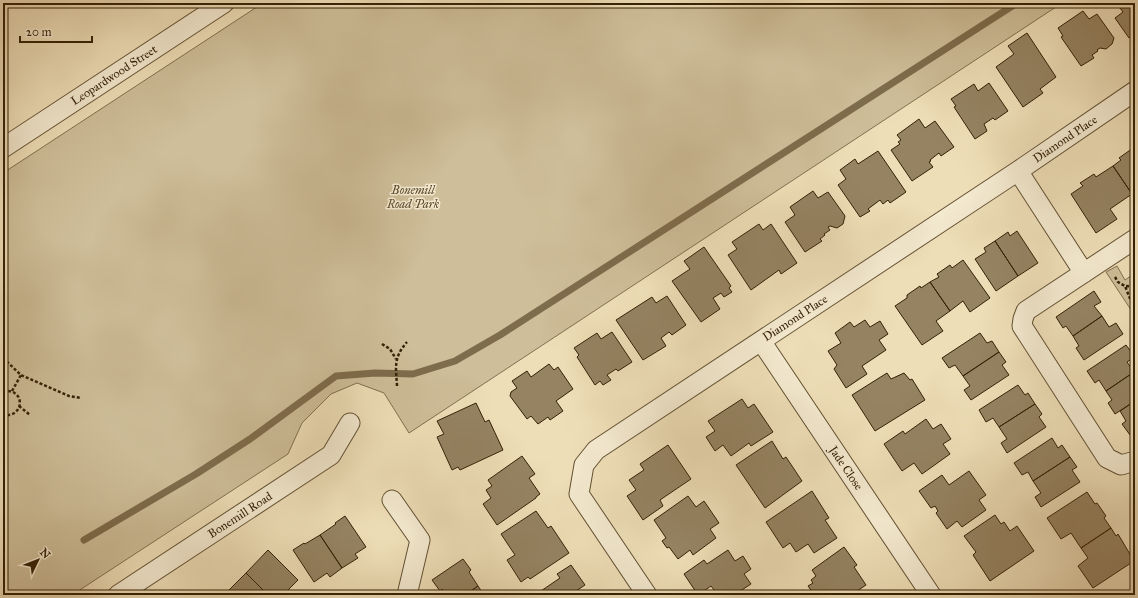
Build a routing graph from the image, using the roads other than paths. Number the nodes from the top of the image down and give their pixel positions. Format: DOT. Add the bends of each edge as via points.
graph roads {
  1 [pos="224,3"];
  2 [pos="202,9"];
  3 [pos="1135,91"];
  4 [pos="3,148"];
  5 [pos="1018,171"];
  6 [pos="1135,239"];
  7 [pos="1084,273"];
  8 [pos="761,341"];
  9 [pos="350,423"];
  10 [pos="1135,461"];
  11 [pos="392,500"];
  12 [pos="118,595"];
  13 [pos="407,595"];
  14 [pos="647,595"];
  15 [pos="931,595"];
  1 -- 2 [label="street, Leopardwood Street"];
  2 -- 4 [label="street, Leopardwood Street"];
  3 -- 5 [label="street, Diamond Place"];
  5 -- 7 [label="street"];
  5 -- 8 [label="street, Diamond Place"];
  6 -- 7 [label="street"];
  7 -- 10 [label="street" via="1026,311 1022,326 1108,458 1121,465"];
  8 -- 14 [label="street, Diamond Place" via="596,450 584,464 579,494"];
  8 -- 15 [label="street, Jade Close"];
  9 -- 12 [label="street, Bonemill Road" via="331,456"];
  11 -- 13 [label="street" via="420,540"];
}
